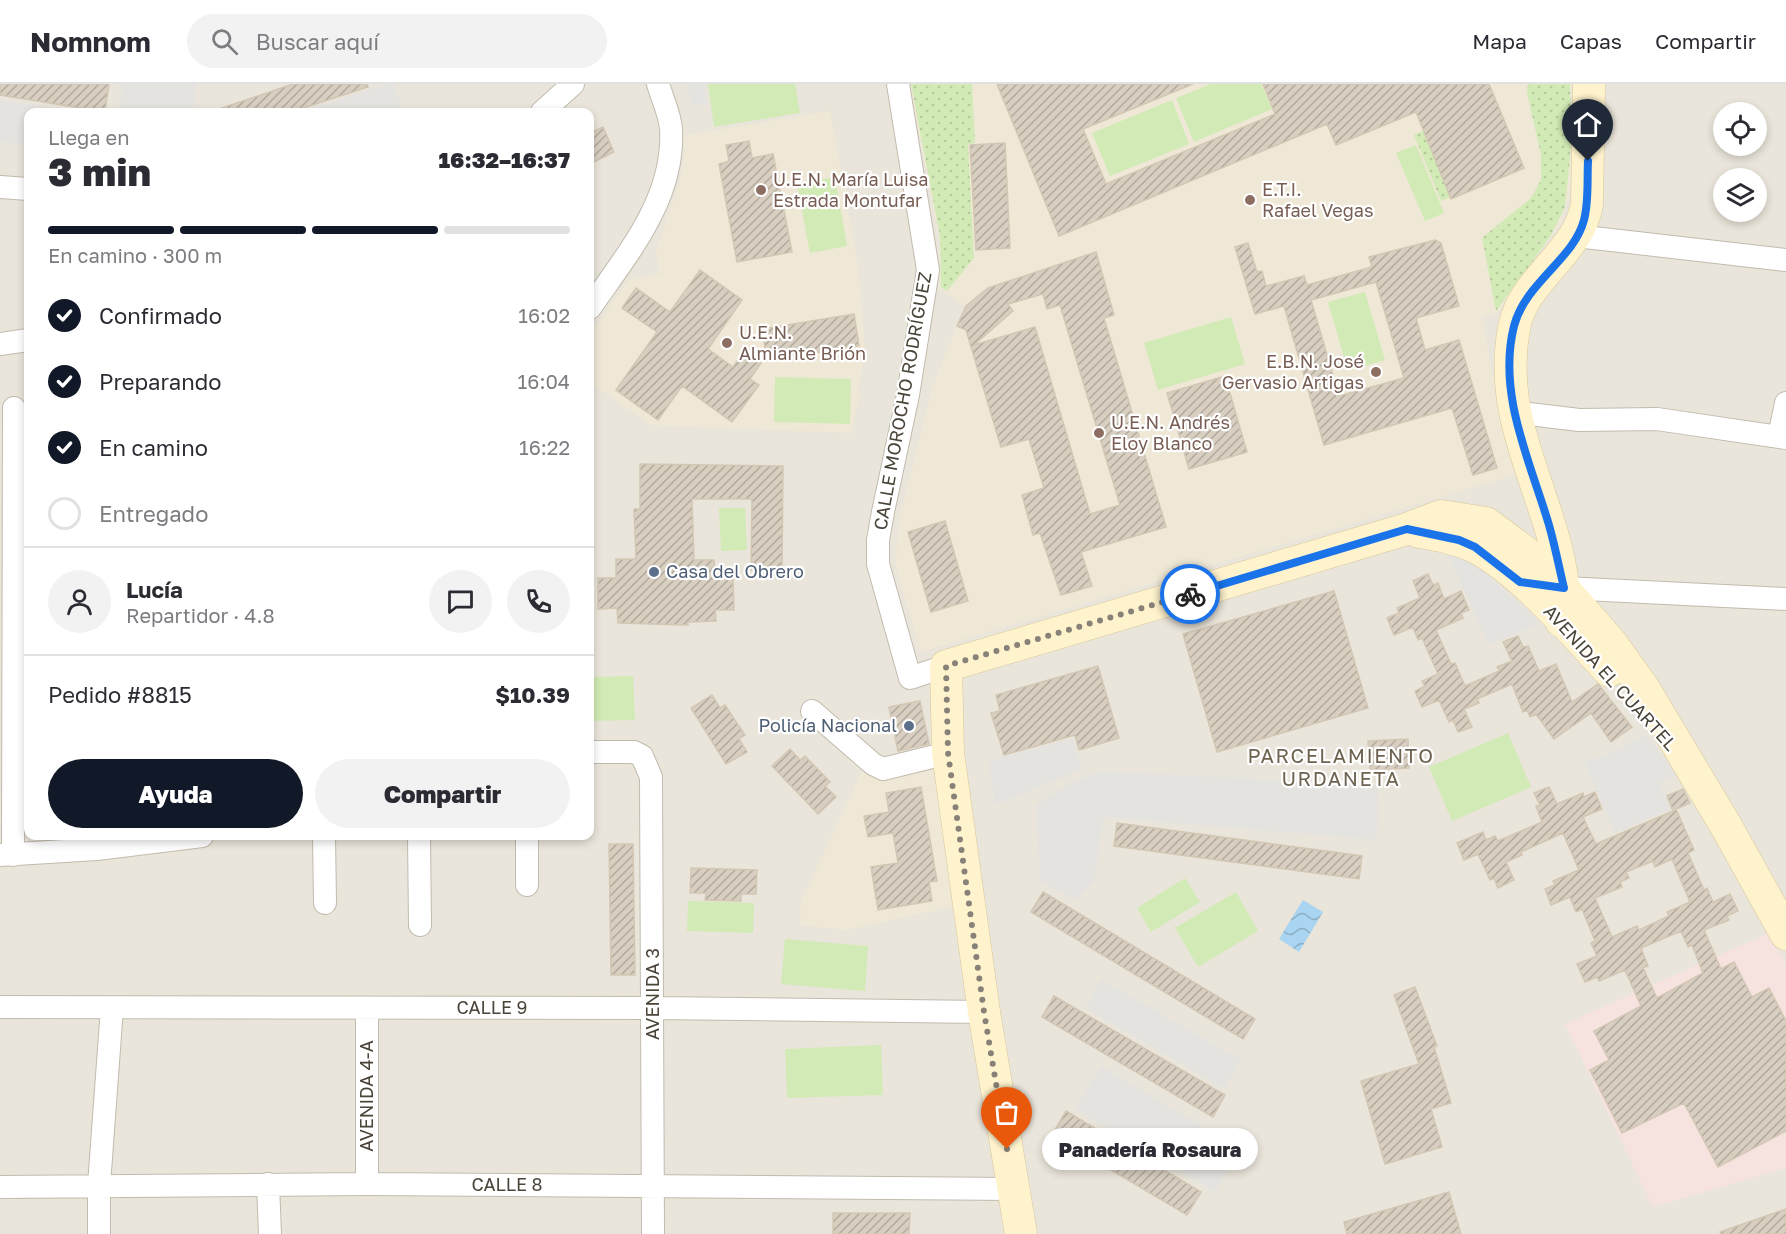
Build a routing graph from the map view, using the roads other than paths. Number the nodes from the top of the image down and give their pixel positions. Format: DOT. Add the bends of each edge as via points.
graph roads {
  1 [pos="573,84"];
  2 [pos="658,84"];
  3 [pos="898,84"];
  4 [pos="1589,84"];
  5 [pos="546,108"];
  6 [pos="0,187"];
  7 [pos="24,189"];
  8 [pos="1576,236"];
  9 [pos="1786,260"];
  10 [pos="594,302"];
  11 [pos="24,341"];
  12 [pos="0,344"];
  13 [pos="1786,403"];
  14 [pos="14,408"];
  15 [pos="1513,412"];
  16 [pos="1782,438"];
  17 [pos="1407,529"];
  18 [pos="1520,582"];
  19 [pos="1564,588"];
  20 [pos="1786,599"];
  21 [pos="1561,621"];
  22 [pos="946,666"];
  23 [pos="812,711"];
  24 [pos="594,752"];
  25 [pos="948,753"];
  26 [pos="1687,764"];
  27 [pos="135,840"];
  28 [pos="324,840"];
  29 [pos="419,840"];
  30 [pos="527,840"];
  31 [pos="118,841"];
  32 [pos="7,855"];
  33 [pos="527,885"];
  34 [pos="325,903"];
  35 [pos="420,925"];
  36 [pos="1786,934"];
  37 [pos="0,1007"];
  38 [pos="112,1008"];
  39 [pos="368,1008"];
  40 [pos="654,1008"];
  41 [pos="984,1012"];
  42 [pos="268,1184"];
  43 [pos="367,1184"];
  44 [pos="99,1185"];
  45 [pos="653,1185"];
  46 [pos="0,1187"];
  47 [pos="1014,1189"];
  48 [pos="99,1234"];
  49 [pos="270,1234"];
  50 [pos="653,1234"];
  51 [pos="1021,1234"];
  1 -- 5 [label="street"];
  2 -- 10 [label="street" via="671,144 660,198"];
  3 -- 22 [label="street, CALLE MOROCHO RODRÍGUEZ" via="928,270 908,395 878,540 879,564 910,678"];
  4 -- 8 [label="main road" via="1587,204"];
  6 -- 7 [label="street"];
  8 -- 9 [label="street"];
  8 -- 15 [label="main road" via="1530,292 1515,324 1511,348"];
  11 -- 12 [label="street"];
  13 -- 16 [label="street"];
  14 -- 32 [label="street"];
  15 -- 16 [label="street" via="1579,420 1657,419"];
  15 -- 19 [label="main road" via="1550,528"];
  17 -- 18 [label="main road, AVENIDA EL CUARTEL" via="1475,547"];
  17 -- 19 [label="main road, AVENIDA EL CUARTEL" via="1441,516 1486,523 1526,551"];
  17 -- 22 [label="main road, AVENIDA EL CUARTEL"];
  18 -- 19 [label="main road"];
  18 -- 21 [label="main road, AVENIDA EL CUARTEL"];
  19 -- 20 [label="street"];
  19 -- 21 [label="main road"];
  19 -- 26 [label="main road, AVENIDA EL CUARTEL" via="1644,689"];
  21 -- 26 [label="main road, AVENIDA EL CUARTEL"];
  22 -- 25 [label="main road"];
  23 -- 25 [label="street" via="883,769"];
  24 -- 40 [label="street, AVENIDA 3" via="634,752 642,756 651,777"];
  25 -- 41 [label="main road"];
  26 -- 36 [label="main road, AVENIDA EL CUARTEL" via="1726,825"];
  27 -- 31 [label="street"];
  28 -- 34 [label="street"];
  29 -- 35 [label="street"];
  30 -- 33 [label="street"];
  31 -- 32 [label="street"];
  37 -- 38 [label="street, CALLE 9"];
  38 -- 39 [label="street, CALLE 9"];
  38 -- 44 [label="street"];
  39 -- 40 [label="street, CALLE 9"];
  39 -- 43 [label="street, AVENIDA 4-A"];
  40 -- 41 [label="street, CALLE 9"];
  40 -- 45 [label="street, AVENIDA 3"];
  41 -- 47 [label="main road"];
  42 -- 43 [label="street, CALLE 8"];
  42 -- 44 [label="street, CALLE 8"];
  42 -- 49 [label="street"];
  43 -- 45 [label="street, CALLE 8"];
  44 -- 46 [label="street, CALLE 8"];
  44 -- 48 [label="street"];
  45 -- 47 [label="street, CALLE 8"];
  45 -- 50 [label="street, AVENIDA 3"];
  47 -- 51 [label="main road"];
}
